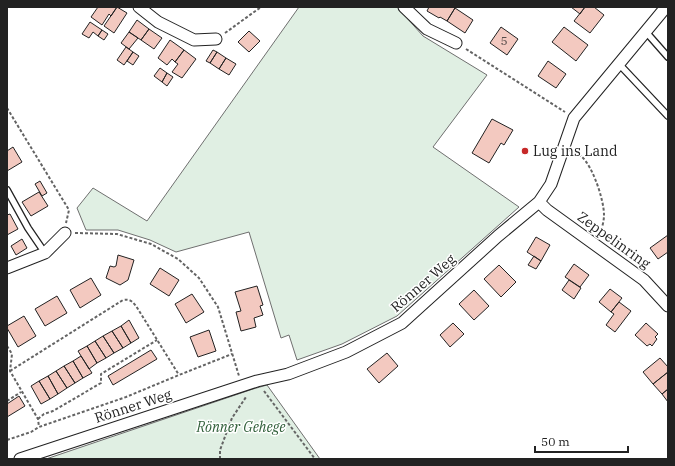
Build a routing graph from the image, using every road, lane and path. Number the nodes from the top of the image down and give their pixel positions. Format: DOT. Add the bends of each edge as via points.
graph roads {
  1 [pos="139,7"];
  2 [pos="260,7"];
  3 [pos="404,7"];
  4 [pos="666,7"];
  5 [pos="646,32"];
  6 [pos="216,39"];
  7 [pos="456,43"];
  8 [pos="668,57"];
  9 [pos="619,64"];
  10 [pos="7,108"];
  11 [pos="668,116"];
  12 [pos="574,118"];
  13 [pos="564,147"];
  14 [pos="8,190"];
  15 [pos="539,202"];
  16 [pos="65,233"];
  17 [pos="595,244"];
  18 [pos="45,252"];
  19 [pos="7,268"];
  20 [pos="668,306"];
  21 [pos="157,340"];
  22 [pos="7,346"];
  23 [pos="232,354"];
  24 [pos="10,371"];
  25 [pos="179,375"];
  26 [pos="246,389"];
  27 [pos="263,389"];
  28 [pos="22,392"];
  29 [pos="7,401"];
  30 [pos="38,419"];
  31 [pos="39,427"];
  32 [pos="7,440"];
  33 [pos="20,459"];
  34 [pos="220,459"];
  35 [pos="315,459"];
  1 -- 6 [label="street" via="158,22 194,40"];
  2 -- 6 [label="path"];
  3 -- 7 [label="street" via="427,28"];
  4 -- 5 [label="street, Rönner Weg"];
  5 -- 8 [label="lane"];
  5 -- 9 [label="street, Rönner Weg"];
  7 -- 12 [label="path"];
  9 -- 11 [label="lane"];
  9 -- 12 [label="street, Rönner Weg"];
  10 -- 16 [label="path" via="68,210"];
  12 -- 13 [label="street, Rönner Weg"];
  13 -- 15 [label="street, Rönner Weg" via="551,184"];
  13 -- 17 [label="path" via="582,157 592,171 600,192 604,214 602,229"];
  14 -- 18 [label="lane" via="28,228"];
  15 -- 17 [label="street, Zeppelinring"];
  15 -- 26 [label="street, Rönner Weg" via="402,323 346,352 288,374 257,381"];
  16 -- 18 [label="street"];
  16 -- 23 [label="path" via="117,234 151,244 178,259 199,278 218,307"];
  17 -- 20 [label="street, Zeppelinring" via="644,280"];
  18 -- 19 [label="street"];
  21 -- 24 [label="path" via="133,302 129,299 123,300"];
  21 -- 25 [label="path"];
  21 -- 30 [label="path" via="101,374 101,383"];
  22 -- 24 [label="path" via="12,354"];
  23 -- 25 [label="path"];
  23 -- 26 [label="path"];
  24 -- 28 [label="path"];
  25 -- 31 [label="path" via="126,397"];
  26 -- 33 [label="street, Rönner Weg"];
  26 -- 34 [label="path" via="220,450"];
  27 -- 35 [label="path"];
  28 -- 29 [label="path"];
  28 -- 30 [label="path"];
  30 -- 31 [label="path"];
  31 -- 32 [label="path"];
}
